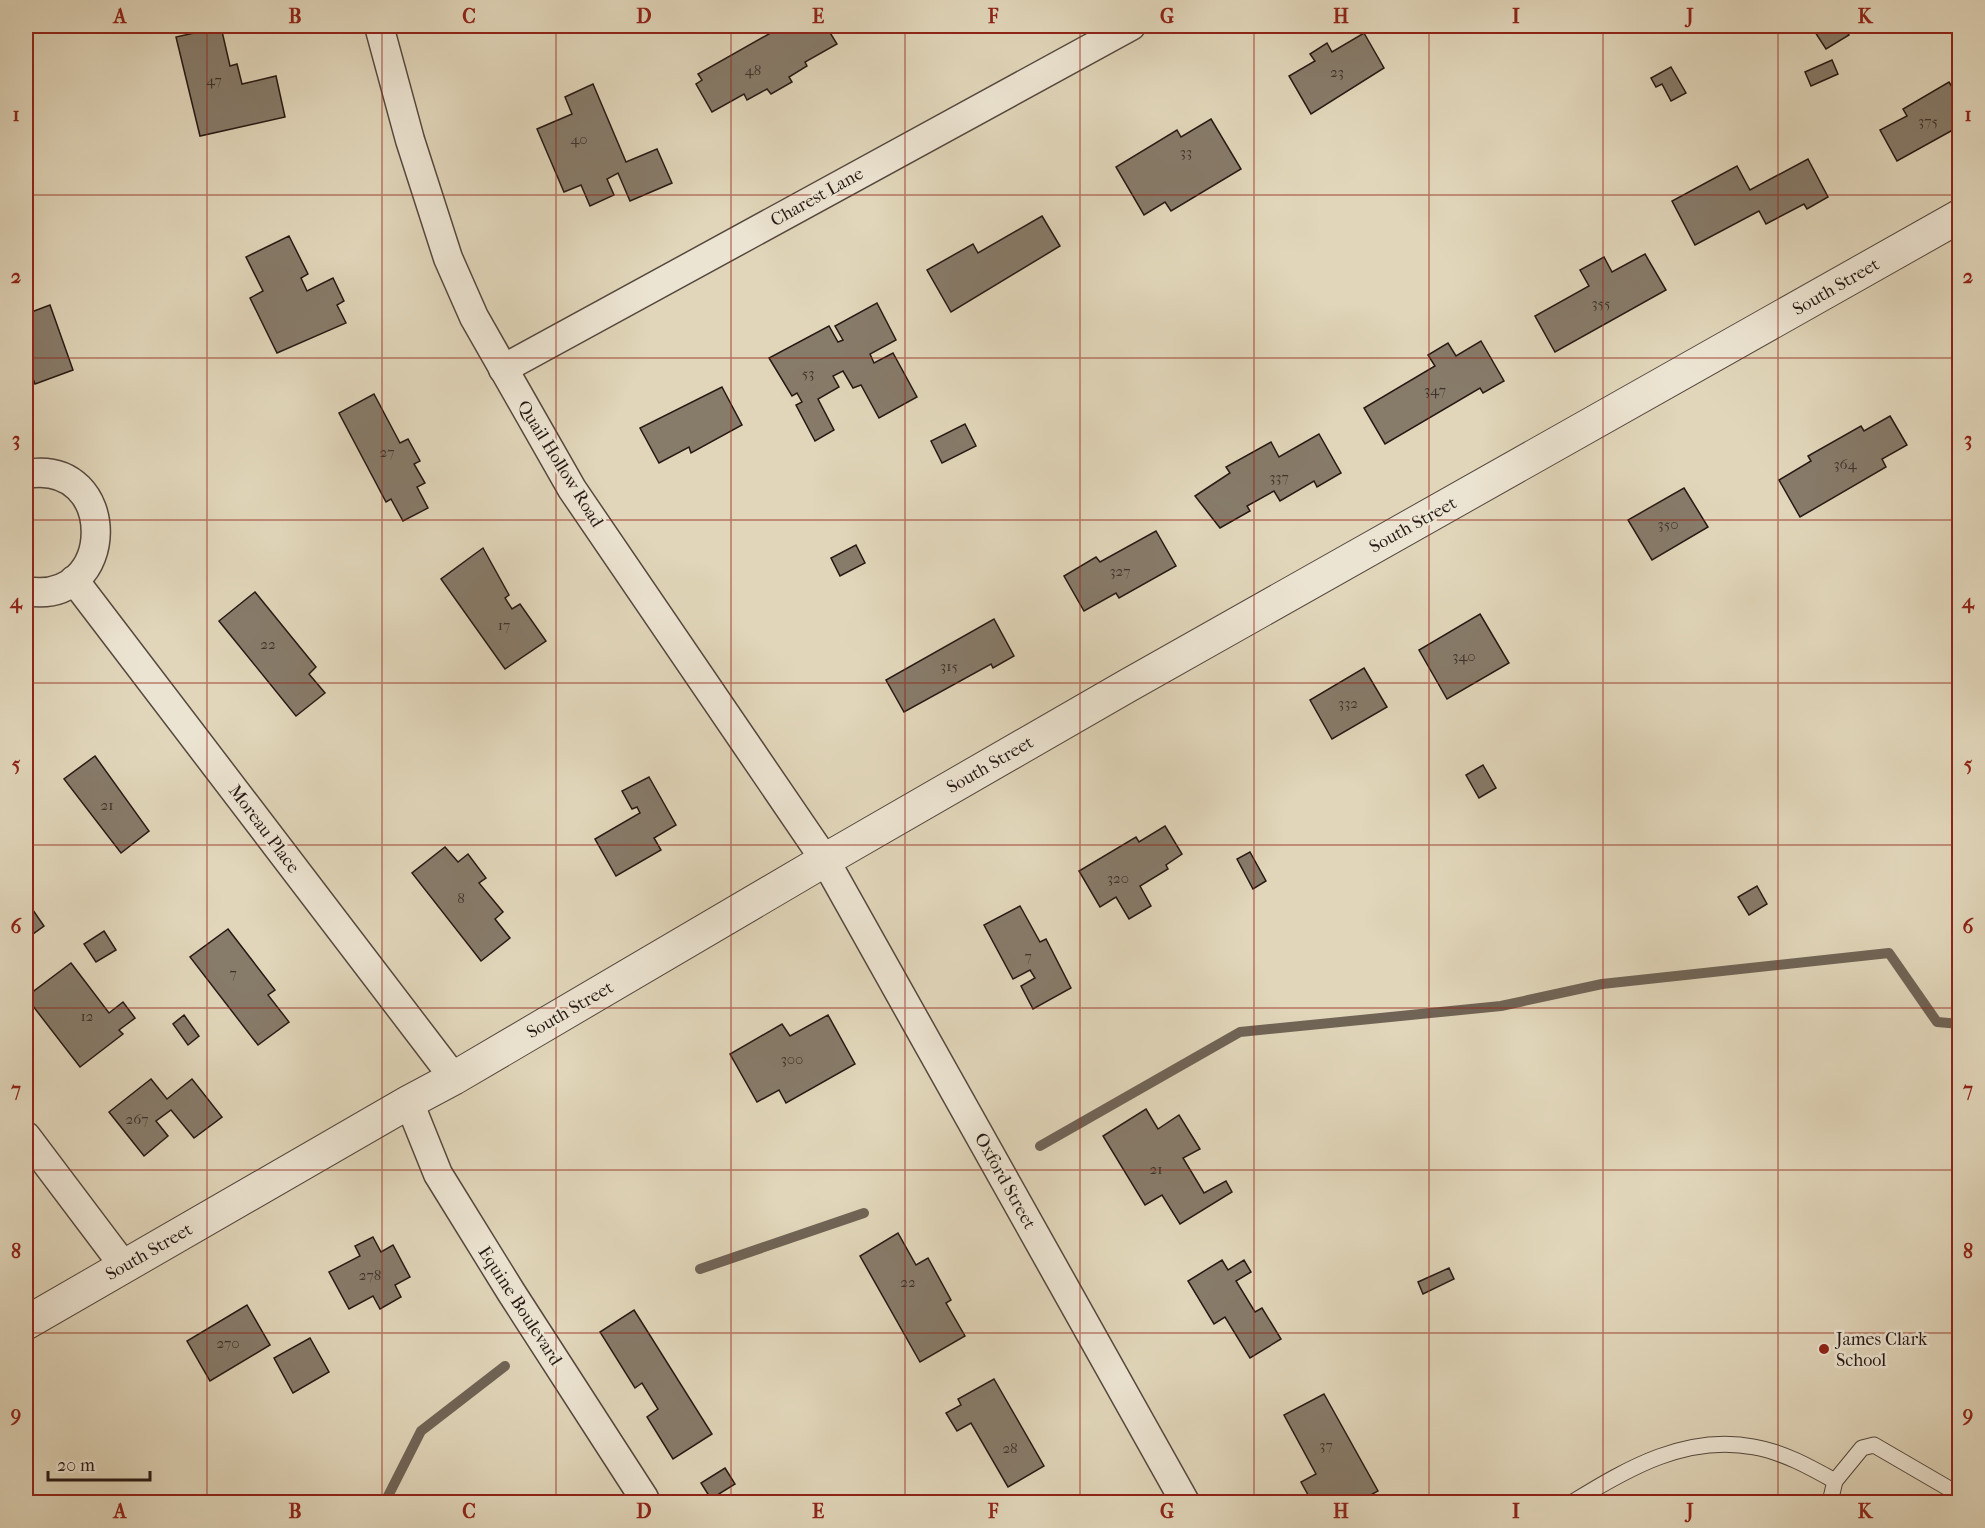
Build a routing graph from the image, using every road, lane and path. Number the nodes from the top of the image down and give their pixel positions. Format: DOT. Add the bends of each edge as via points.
graph roads {
  1 [pos="379,26"];
  2 [pos="1131,26"];
  3 [pos="1959,216"];
  4 [pos="503,369"];
  5 [pos="26,474"];
  6 [pos="74,580"];
  7 [pos="26,591"];
  8 [pos="825,860"];
  9 [pos="454,1078"];
  10 [pos="409,1102"];
  11 [pos="26,1136"];
  12 [pos="124,1266"];
  13 [pos="26,1323"];
  14 [pos="1835,1481"];
  15 [pos="1959,1495"];
  16 [pos="643,1503"];
  17 [pos="1185,1503"];
  18 [pos="1573,1503"];
  19 [pos="1830,1503"];
  1 -- 4 [label="street, Quail Hollow Road" via="448,258"];
  2 -- 4 [label="street, Charest Lane"];
  3 -- 8 [label="street, South Street"];
  4 -- 8 [label="street, Quail Hollow Road" via="572,489"];
  5 -- 6 [label="street" via="41,472 67,480 92,508 95,547 91,560"];
  6 -- 7 [label="street" via="52,590"];
  6 -- 9 [label="street, Moreau Place"];
  8 -- 9 [label="street, South Street"];
  8 -- 17 [label="street, Oxford Street"];
  9 -- 10 [label="street, South Street"];
  10 -- 12 [label="street, South Street"];
  10 -- 16 [label="street, Equine Boulevard" via="438,1174 645,1498"];
  11 -- 12 [label="street"];
  12 -- 13 [label="street, South Street"];
  14 -- 15 [label="lane" via="1862,1448 1874,1445"];
  14 -- 18 [label="lane" via="1792,1459 1755,1447 1699,1445 1659,1456"];
  14 -- 19 [label="lane"];
}
